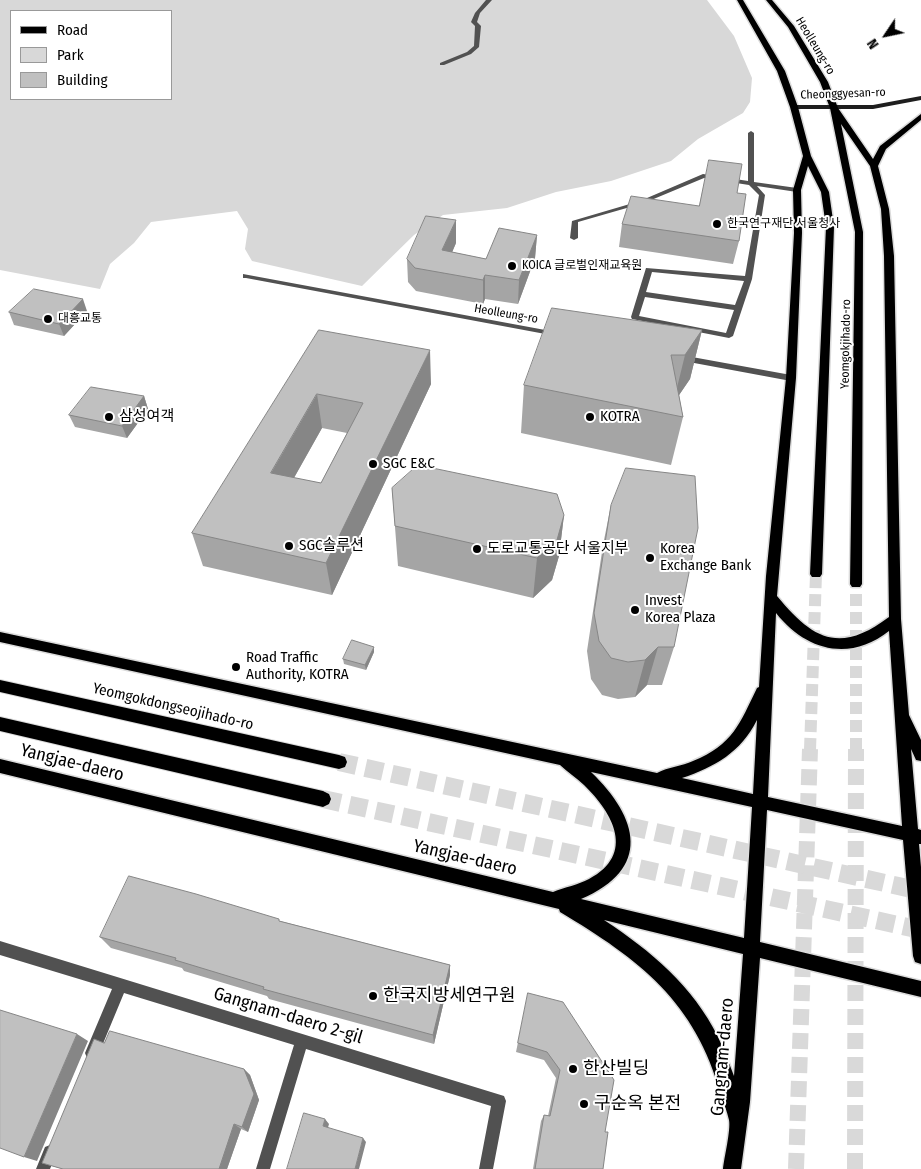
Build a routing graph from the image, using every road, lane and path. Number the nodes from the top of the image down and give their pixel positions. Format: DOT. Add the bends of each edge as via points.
graph roads {
  1 [pos="489,0"];
  2 [pos="740,0"];
  3 [pos="770,0"];
  4 [pos="442,64"];
  5 [pos="921,98"];
  6 [pos="794,107"];
  7 [pos="834,108"];
  8 [pos="921,116"];
  9 [pos="751,133"];
  10 [pos="807,156"];
  11 [pos="874,166"];
  12 [pos="751,183"];
  13 [pos="797,190"];
  14 [pos="574,238"];
  15 [pos="246,276"];
  16 [pos="748,279"];
  17 [pos="642,294"];
  18 [pos="738,308"];
  19 [pos="565,336"];
  20 [pos="673,356"];
  21 [pos="791,378"];
  22 [pos="816,574"];
  23 [pos="856,584"];
  24 [pos="771,597"];
  25 [pos="895,619"];
  26 [pos="0,637"];
  27 [pos="767,678"];
  28 [pos="0,686"];
  29 [pos="900,708"];
  30 [pos="0,724"];
  31 [pos="921,755"];
  32 [pos="559,758"];
  33 [pos="339,762"];
  34 [pos="0,766"];
  35 [pos="656,778"];
  36 [pos="323,799"];
  37 [pos="760,801"];
  38 [pos="916,836"];
  39 [pos="553,899"];
  40 [pos="0,948"];
  41 [pos="752,948"];
  42 [pos="921,956"];
  43 [pos="121,984"];
  44 [pos="921,989"];
  45 [pos="302,1040"];
  46 [pos="87,1064"];
  47 [pos="738,1124"];
  48 [pos="54,1143"];
  49 [pos="43,1169"];
  50 [pos="263,1169"];
  51 [pos="486,1169"];
  52 [pos="732,1169"];
  1 -- 4 [label="street" via="474,22 478,26 477,46 469,53"];
  2 -- 6 [label="main road" via="781,71"];
  3 -- 7 [label="main road, Heolleung-ro" via="791,26 824,82"];
  5 -- 7 [label="main road, Cheonggyesan-ro" via="873,107"];
  6 -- 7 [label="main road, Cheonggyesan-ro"];
  6 -- 10 [label="main road"];
  7 -- 11 [label="main road"];
  7 -- 23 [label="main road, Yeomgokjihado-ro" via="859,232"];
  8 -- 11 [label="main road" via="882,148"];
  9 -- 12 [label="street"];
  10 -- 13 [label="main road, Gangnam-daero"];
  10 -- 22 [label="main road, Yeomgokjihado-ro" via="825,192 830,227"];
  11 -- 25 [label="main road" via="884,209 889,256"];
  12 -- 13 [label="street"];
  12 -- 14 [label="street" via="703,176 642,202 575,221"];
  12 -- 16 [label="street" via="762,195"];
  13 -- 21 [label="main road, Gangnam-daero"];
  15 -- 19 [label="street, Heolleung-ro"];
  16 -- 17 [label="street" via="649,270"];
  16 -- 18 [label="street"];
  17 -- 18 [label="street"];
  17 -- 18 [label="street" via="635,317 729,336"];
  20 -- 21 [label="street"];
  21 -- 24 [label="main road, Gangnam-daero"];
  24 -- 25 [label="main road" via="797,626 830,644 862,642"];
  24 -- 27 [label="main road, Gangnam-daero"];
  25 -- 29 [label="main road"];
  26 -- 32 [label="main road"];
  27 -- 35 [label="main road" via="753,715 732,746 692,770"];
  27 -- 37 [label="main road, Gangnam-daero"];
  28 -- 33 [label="highway, Yeomgokdongseojihado-ro"];
  29 -- 31 [label="main road"];
  29 -- 38 [label="main road"];
  30 -- 36 [label="highway"];
  32 -- 35 [label="main road"];
  32 -- 39 [label="main road" via="584,775 610,803 625,836 625,849 611,872 600,880 573,895"];
  34 -- 39 [label="main road, Yangjae-daero"];
  35 -- 37 [label="main road"];
  37 -- 38 [label="main road"];
  37 -- 41 [label="main road, Gangnam-daero"];
  38 -- 42 [label="main road"];
  39 -- 41 [label="main road, Yangjae-daero"];
  39 -- 47 [label="main road" via="626,942 678,990 699,1019 716,1052"];
  40 -- 43 [label="street, Gangnam-daero 2-gil"];
  41 -- 44 [label="main road, Yangjae-daero"];
  41 -- 47 [label="main road, Gangnam-daero"];
  43 -- 45 [label="street, Gangnam-daero 2-gil"];
  43 -- 46 [label="street"];
  45 -- 50 [label="street"];
  45 -- 51 [label="street, Gangnam-daero 2-gil" via="499,1101"];
  47 -- 52 [label="main road, Gangnam-daero"];
  48 -- 49 [label="street"];
}
